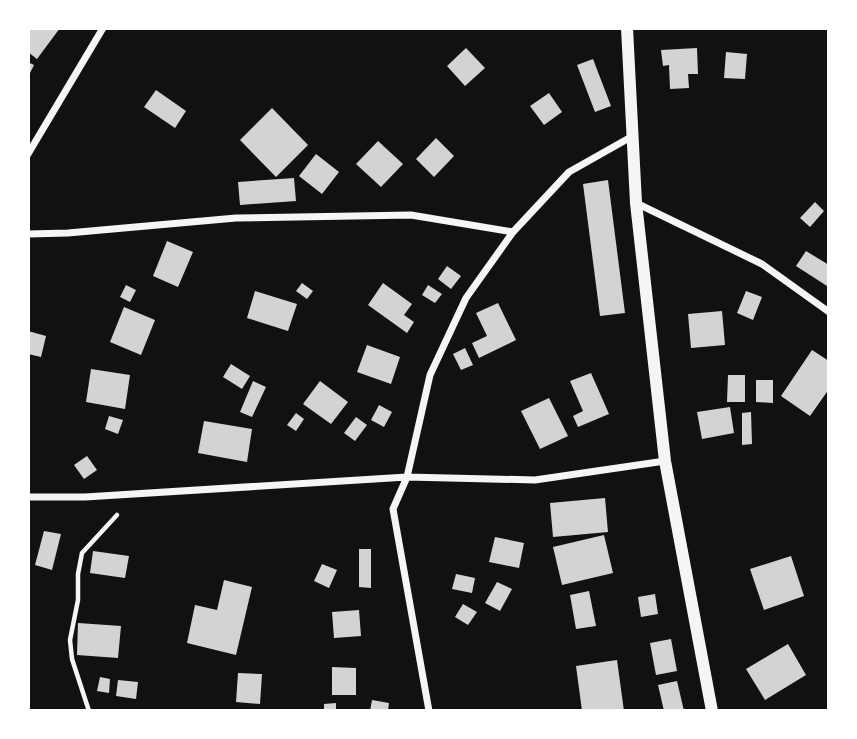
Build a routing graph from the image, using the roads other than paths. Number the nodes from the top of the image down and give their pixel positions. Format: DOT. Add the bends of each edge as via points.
graph roads {
  1 [pos="103,28"];
  2 [pos="627,28"];
  3 [pos="28,134"];
  4 [pos="631,137"];
  5 [pos="38,138"];
  6 [pos="28,154"];
  7 [pos="636,203"];
  8 [pos="513,232"];
  9 [pos="28,234"];
  10 [pos="829,312"];
  11 [pos="665,461"];
  12 [pos="407,477"];
  13 [pos="28,497"];
  14 [pos="429,711"];
  15 [pos="712,711"];
  1 -- 5 [label="street"];
  2 -- 4 [label="street"];
  3 -- 5 [label="street"];
  4 -- 7 [label="street"];
  4 -- 8 [label="street" via="569,172"];
  5 -- 6 [label="street"];
  7 -- 10 [label="street" via="762,264"];
  7 -- 11 [label="street"];
  8 -- 9 [label="street" via="411,215 236,218"];
  8 -- 12 [label="street" via="466,298 430,375"];
  11 -- 12 [label="street" via="535,480"];
  11 -- 15 [label="street"];
  12 -- 13 [label="street"];
  12 -- 14 [label="street" via="393,509"];
}
